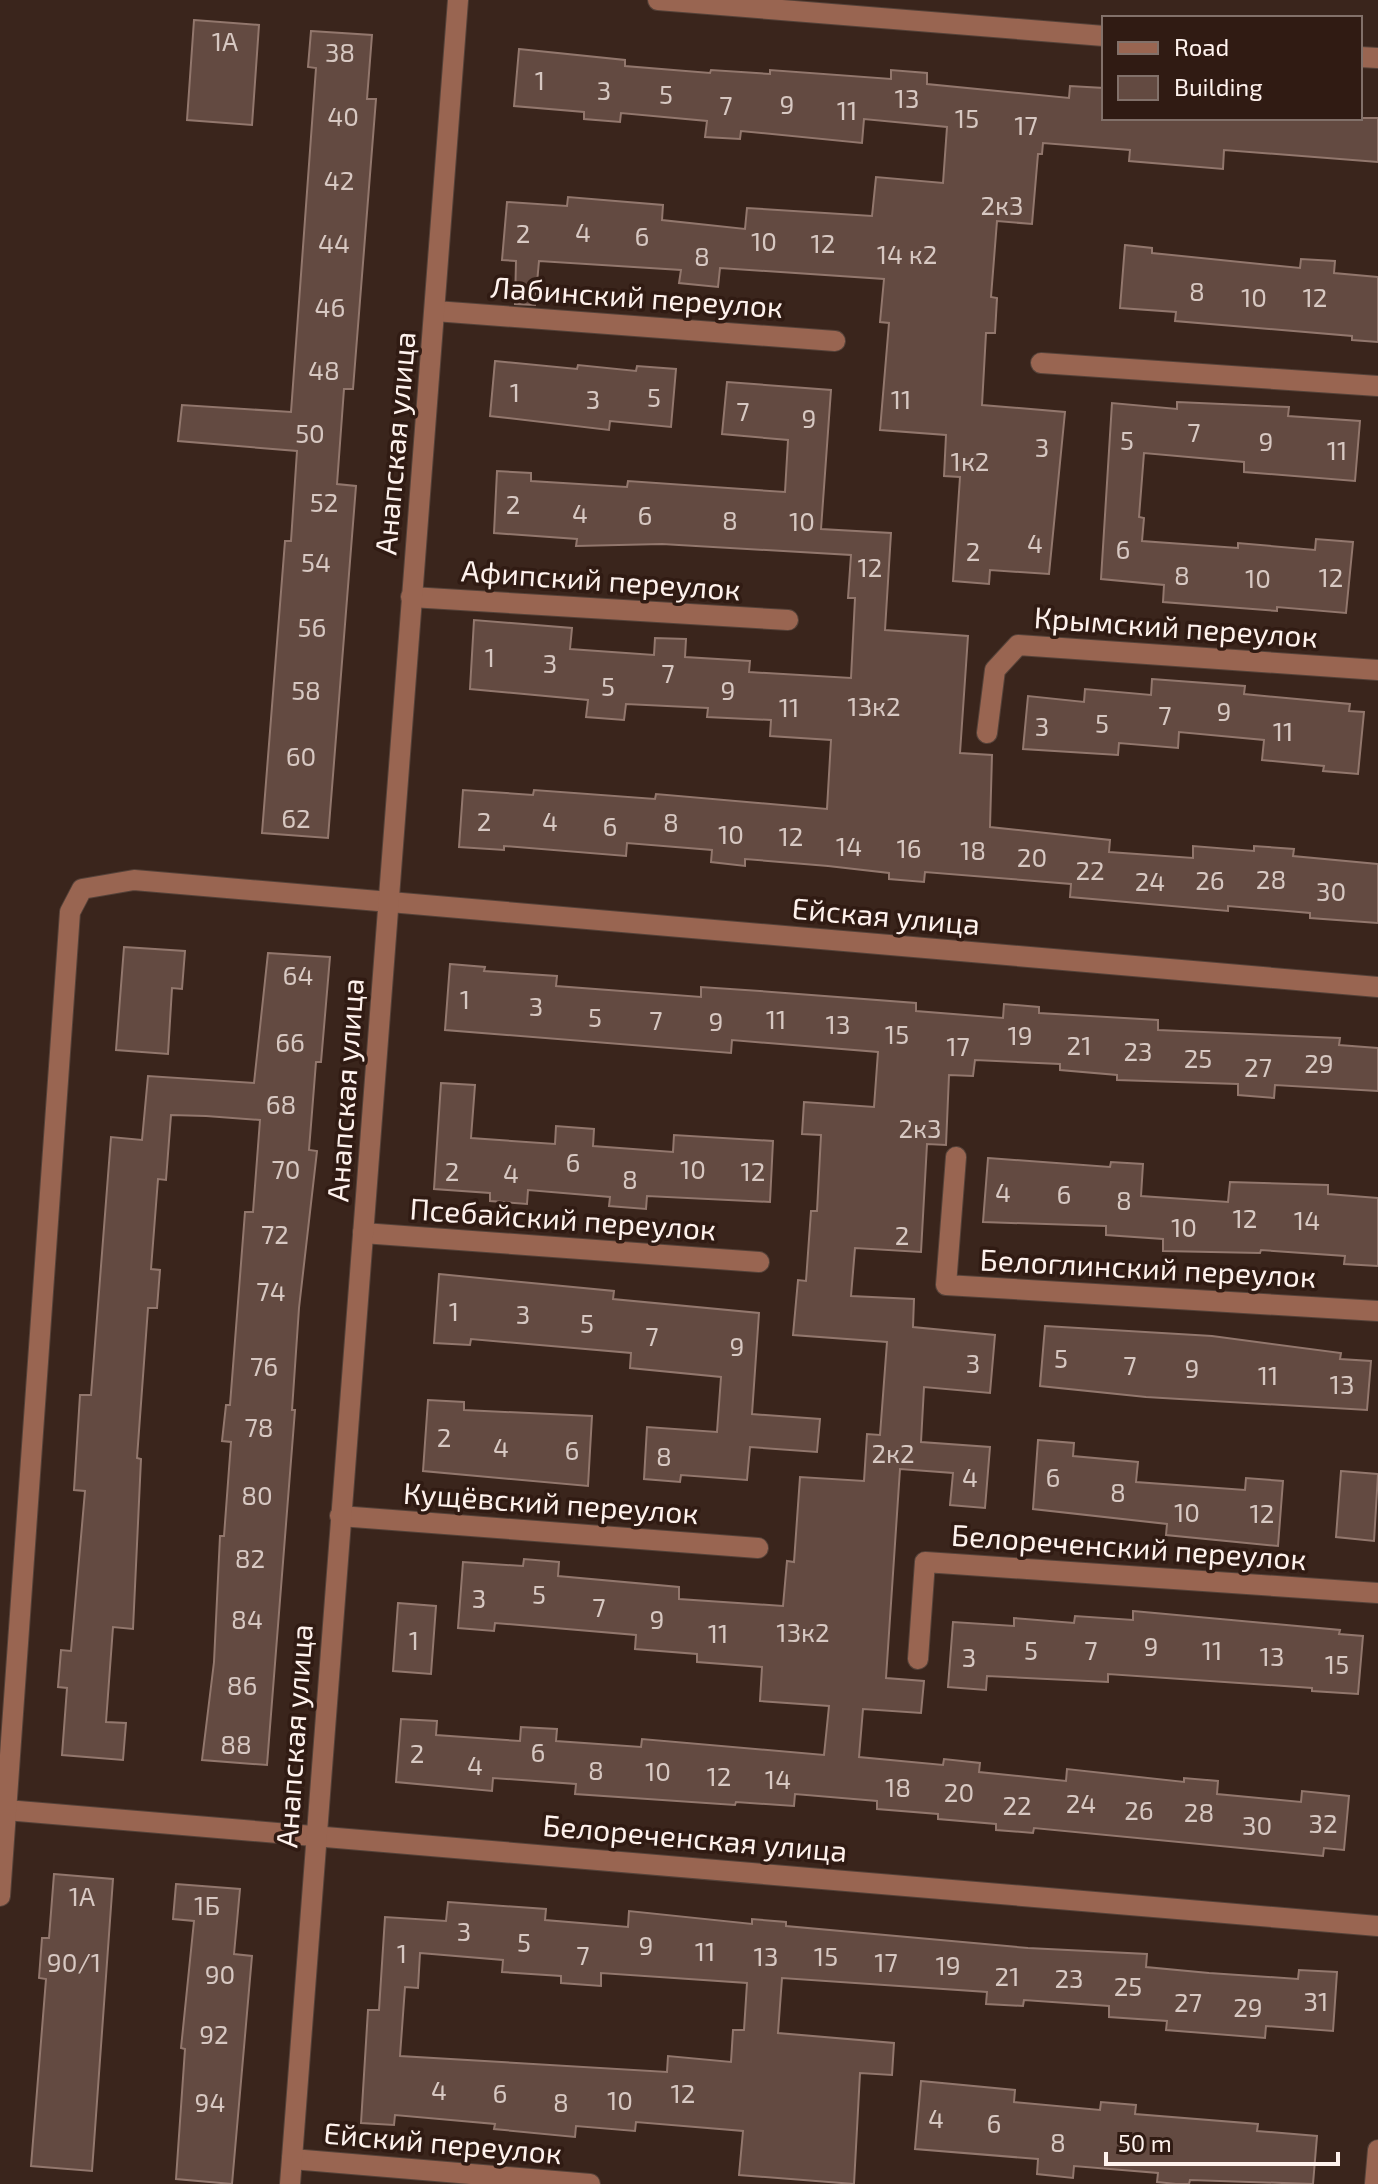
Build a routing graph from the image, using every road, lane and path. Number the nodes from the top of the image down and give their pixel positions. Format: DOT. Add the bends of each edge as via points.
graph roads {
  1 [pos="458,0"];
  2 [pos="658,0"];
  3 [pos="1102,36"];
  4 [pos="435,311"];
  5 [pos="835,341"];
  6 [pos="1041,363"];
  7 [pos="1378,386"];
  8 [pos="411,597"];
  9 [pos="788,620"];
  10 [pos="1378,670"];
  11 [pos="987,733"];
  12 [pos="389,903"];
  13 [pos="1378,987"];
  14 [pos="956,1157"];
  15 [pos="363,1233"];
  16 [pos="759,1262"];
  17 [pos="1378,1311"];
  18 [pos="340,1516"];
  19 [pos="758,1548"];
  20 [pos="1378,1593"];
  21 [pos="918,1659"];
  22 [pos="6,1810"];
  23 [pos="316,1835"];
  24 [pos="0,1896"];
  25 [pos="1378,1926"];
  26 [pos="1378,2150"];
  27 [pos="292,2159"];
  28 [pos="290,2184"];
  29 [pos="590,2184"];
  30 [pos="1375,2184"];
  1 -- 4 [label="street, Анапская улица"];
  2 -- 3 [label="street"];
  4 -- 5 [label="street, Лабинский переулок"];
  4 -- 8 [label="street, Анапская улица"];
  6 -- 7 [label="street"];
  8 -- 9 [label="street, Афипский переулок"];
  8 -- 12 [label="street, Анапская улица"];
  10 -- 11 [label="street, Крымский переулок" via="1018,645 995,670"];
  12 -- 13 [label="street, Ейская улица"];
  12 -- 15 [label="street, Анапская улица"];
  12 -- 22 [label="street, Ейская улица" via="134,880 82,889 70,912"];
  14 -- 17 [label="street, Белоглинский переулок" via="946,1285"];
  15 -- 16 [label="street, Псебайский переулок"];
  15 -- 18 [label="street, Анапская улица"];
  18 -- 19 [label="street, Кущёвский переулок"];
  18 -- 23 [label="street, Анапская улица"];
  20 -- 21 [label="street, Белореченский переулок" via="925,1562"];
  22 -- 23 [label="street, Белореченская улица"];
  22 -- 24 [label="street"];
  23 -- 25 [label="street, Белореченская улица"];
  23 -- 27 [label="street, Анапская улица"];
  26 -- 30 [label="street"];
  27 -- 28 [label="street, Анапская улица"];
  27 -- 29 [label="street, Ейский переулок"];
}
